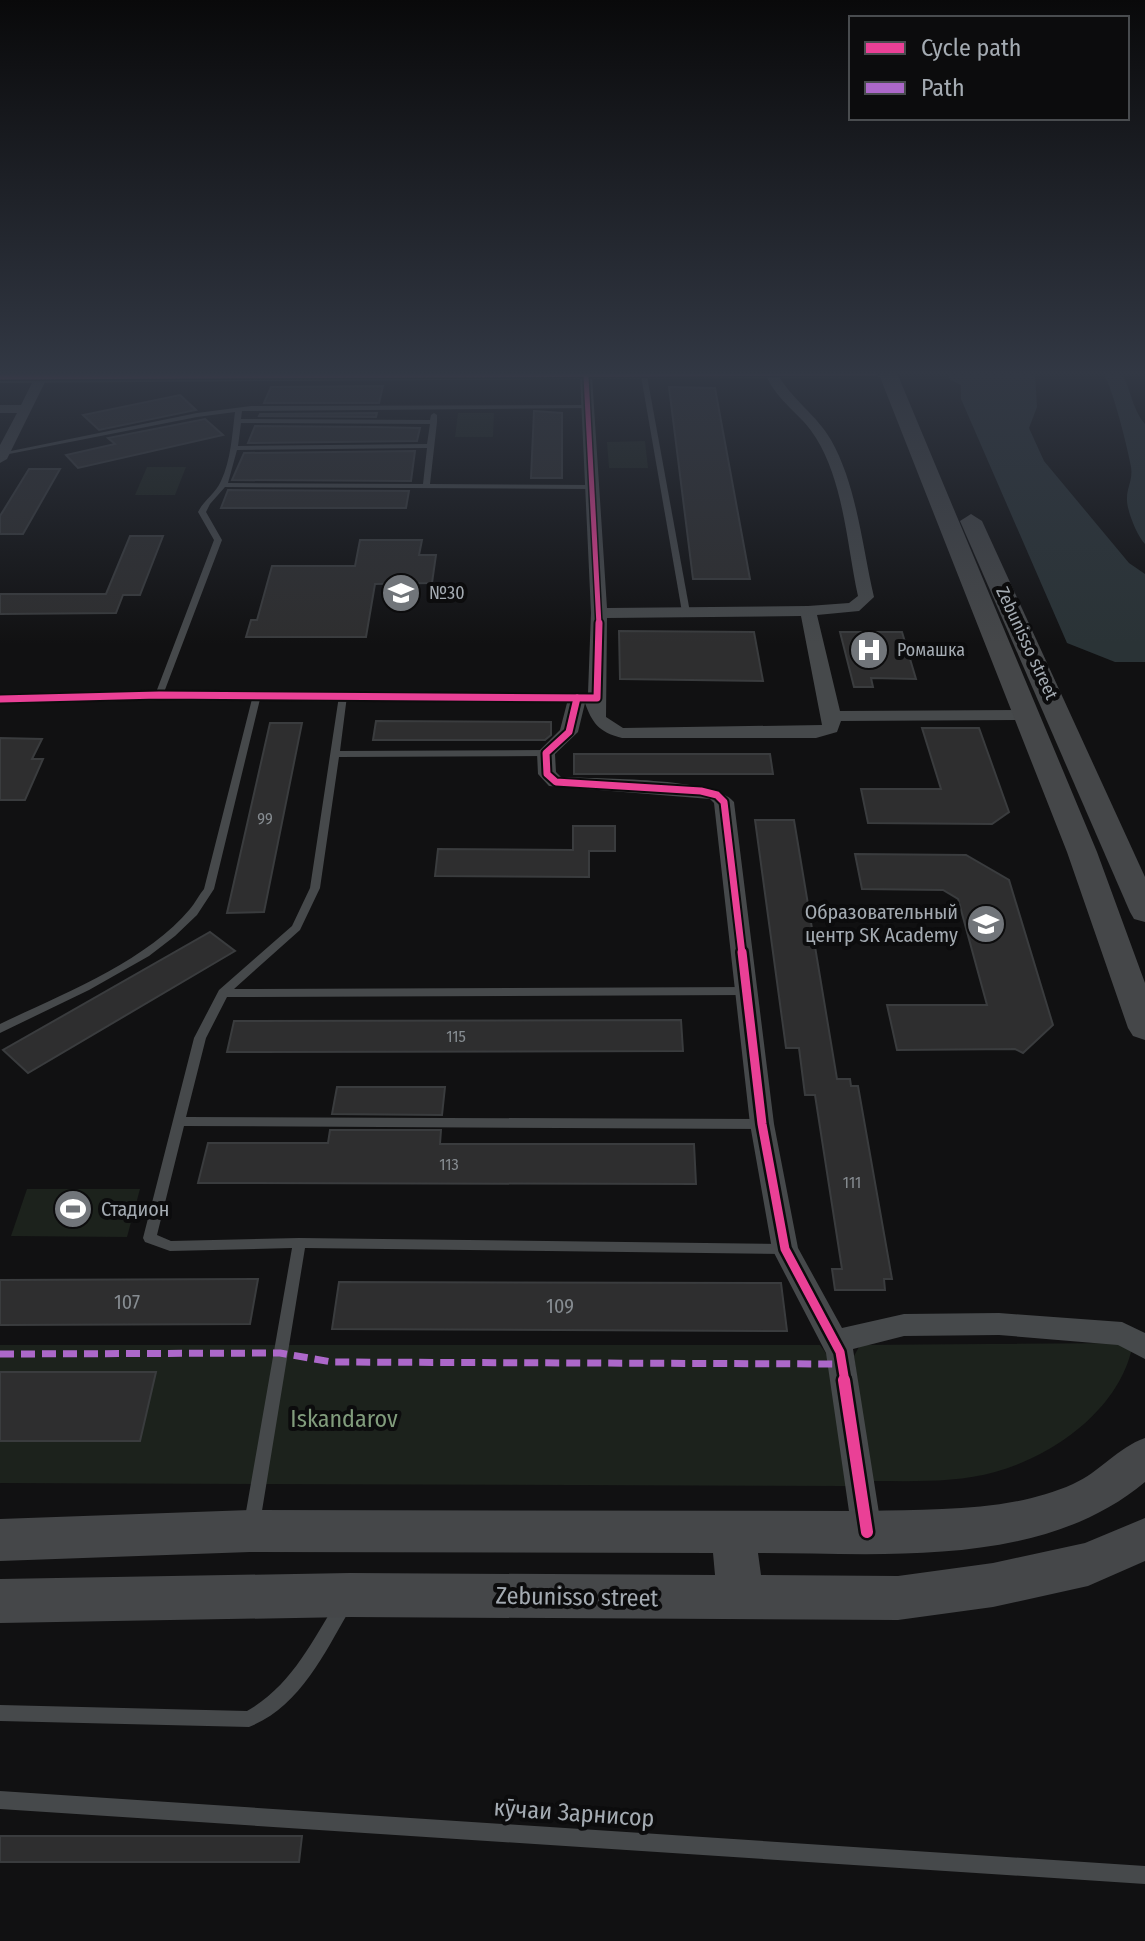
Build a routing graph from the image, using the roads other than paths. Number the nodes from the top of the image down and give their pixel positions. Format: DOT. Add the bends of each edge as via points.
graph roads {
  1 [pos="230,464"];
  2 [pos="429,464"];
  3 [pos="591,464"];
  4 [pos="660,464"];
  5 [pos="833,464"];
  6 [pos="925,464"];
  7 [pos="948,464"];
  8 [pos="224,485"];
  9 [pos="426,486"];
  10 [pos="592,487"];
  11 [pos="808,611"];
  12 [pos="686,612"];
  13 [pos="599,613"];
  14 [pos="159,695"];
  15 [pos="257,695"];
  16 [pos="343,696"];
  17 [pos="587,698"];
  18 [pos="0,699"];
  19 [pos="1027,715"];
  20 [pos="832,716"];
  21 [pos="546,753"];
  22 [pos="335,754"];
  23 [pos="1145,912"];
  24 [pos="749,991"];
  25 [pos="223,993"];
  26 [pos="1145,1028"];
  27 [pos="0,1029"];
  28 [pos="179,1121"];
  29 [pos="762,1124"];
  30 [pos="299,1243"];
  31 [pos="785,1249"];
  32 [pos="834,1342"];
  33 [pos="1145,1347"];
  34 [pos="1145,1457"];
  35 [pos="250,1531"];
  36 [pos="733,1532"];
  37 [pos="867,1532"];
  38 [pos="1145,1539"];
  39 [pos="0,1540"];
  40 [pos="350,1595"];
  41 [pos="741,1599"];
  42 [pos="0,1601"];
  43 [pos="0,1713"];
  44 [pos="0,1800"];
  45 [pos="1145,1875"];
  1 -- 8 [label="lane"];
  2 -- 9 [label="lane"];
  3 -- 10 [label="street"];
  4 -- 12 [label="lane"];
  5 -- 11 [label="street" via="866,597 853,608"];
  6 -- 19 [label="main road"];
  7 -- 23 [label="main road, Zebunisso street"];
  8 -- 9 [label="lane"];
  8 -- 14 [label="lane" via="209,497 202,512 218,540"];
  9 -- 10 [label="lane"];
  10 -- 13 [label="street"];
  11 -- 12 [label="street"];
  11 -- 20 [label="street"];
  12 -- 13 [label="street"];
  13 -- 17 [label="street"];
  14 -- 15 [label="street"];
  14 -- 18 [label="street"];
  15 -- 16 [label="street"];
  15 -- 27 [label="lane" via="209,889 200,905 155,947"];
  16 -- 17 [label="street"];
  16 -- 22 [label="lane"];
  17 -- 20 [label="street" via="599,722 622,733 816,733 831,728"];
  17 -- 21 [label="street" via="569,732"];
  19 -- 20 [label="street"];
  19 -- 26 [label="main road"];
  21 -- 22 [label="lane"];
  21 -- 24 [label="street" via="547,774 556,782 701,791 722,798"];
  22 -- 25 [label="lane" via="315,888 305,915"];
  24 -- 25 [label="lane"];
  24 -- 29 [label="street"];
  25 -- 28 [label="lane" via="200,1038"];
  28 -- 29 [label="lane"];
  28 -- 30 [label="lane" via="150,1238 170,1246"];
  29 -- 31 [label="street"];
  30 -- 31 [label="lane"];
  30 -- 35 [label="lane"];
  31 -- 32 [label="street"];
  32 -- 33 [label="street" via="904,1325 999,1324 1122,1334"];
  32 -- 37 [label="street" via="843,1364"];
  34 -- 37 [label="main road" via="1088,1499 1037,1516 969,1528"];
  35 -- 36 [label="main road"];
  35 -- 39 [label="main road"];
  36 -- 37 [label="main road"];
  36 -- 41 [label="main road"];
  38 -- 41 [label="main road, Zebunisso street" via="1088,1564 993,1585 898,1598"];
  40 -- 41 [label="main road, Zebunisso street"];
  40 -- 42 [label="main road, Zebunisso street"];
  40 -- 43 [label="lane" via="296,1684 274,1707 249,1719"];
  44 -- 45 [label="lane, кӯчаи Зарнисор"];
}
